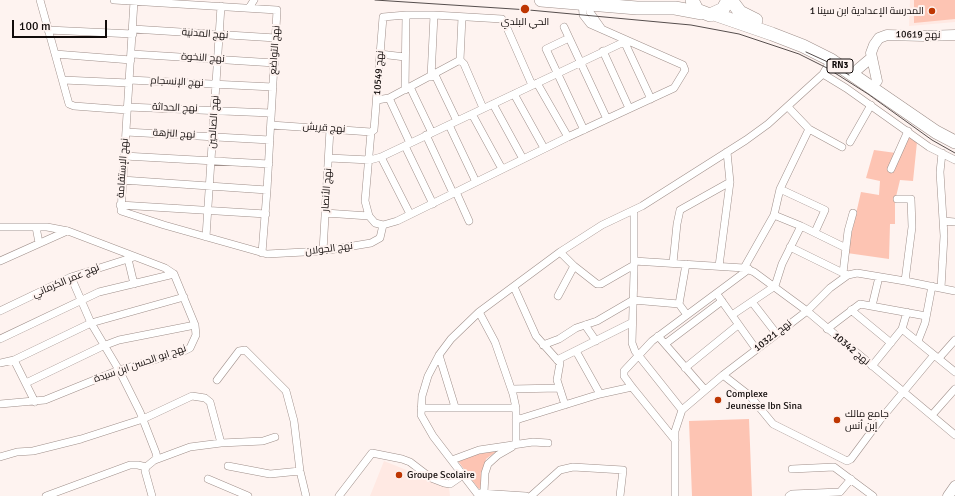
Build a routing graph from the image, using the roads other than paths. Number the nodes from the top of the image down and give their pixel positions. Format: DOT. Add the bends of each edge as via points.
graph roads {
  1 [pos="40,0"];
  2 [pos="114,0"];
  3 [pos="254,0"];
  4 [pos="541,0"];
  5 [pos="692,0"];
  6 [pos="728,0"];
  7 [pos="731,0"];
  8 [pos="134,1"];
  9 [pos="585,2"];
  10 [pos="221,6"];
  11 [pos="249,8"];
  12 [pos="406,14"];
  13 [pos="708,14"];
  14 [pos="434,15"];
  15 [pos="462,17"];
  16 [pos="564,27"];
  17 [pos="48,30"];
  18 [pos="133,31"];
  19 [pos="220,35"];
  20 [pos="955,35"];
  21 [pos="276,38"];
  22 [pos="569,38"];
  23 [pos="625,41"];
  24 [pos="603,51"];
  25 [pos="55,54"];
  26 [pos="380,54"];
  27 [pos="131,57"];
  28 [pos="405,57"];
  29 [pos="218,58"];
  30 [pos="871,58"];
  31 [pos="460,60"];
  32 [pos="831,60"];
  33 [pos="580,62"];
  34 [pos="274,63"];
  35 [pos="858,69"];
  36 [pos="557,73"];
  37 [pos="823,74"];
  38 [pos="433,76"];
  39 [pos="63,80"];
  40 [pos="877,81"];
  41 [pos="129,82"];
  42 [pos="217,84"];
  43 [pos="535,84"];
  44 [pos="273,87"];
  45 [pos="407,88"];
  46 [pos="514,94"];
  47 [pos="389,98"];
  48 [pos="651,99"];
  49 [pos="377,100"];
  50 [pos="493,104"];
  51 [pos="871,105"];
  52 [pos="788,107"];
  53 [pos="127,108"];
  54 [pos="483,108"];
  55 [pos="629,108"];
  56 [pos="214,109"];
  57 [pos="271,113"];
  58 [pos="472,114"];
  59 [pos="607,119"];
  60 [pos="457,121"];
  61 [pos="271,125"];
  62 [pos="449,125"];
  63 [pos="330,129"];
  64 [pos="810,129"];
  65 [pos="373,130"];
  66 [pos="584,130"];
  67 [pos="908,131"];
  68 [pos="126,132"];
  69 [pos="955,133"];
  70 [pos="429,134"];
  71 [pos="212,136"];
  72 [pos="568,137"];
  73 [pos="270,140"];
  74 [pos="850,142"];
  75 [pos="955,142"];
  76 [pos="407,144"];
  77 [pos="842,146"];
  78 [pos="544,148"];
  79 [pos="727,152"];
  80 [pos="942,153"];
  81 [pos="124,156"];
  82 [pos="381,157"];
  83 [pos="329,158"];
  84 [pos="523,159"];
  85 [pos="370,160"];
  86 [pos="955,160"];
  87 [pos="211,161"];
  88 [pos="269,164"];
  89 [pos="502,169"];
  90 [pos="891,169"];
  91 [pos="122,180"];
  92 [pos="476,182"];
  93 [pos="730,182"];
  94 [pos="209,185"];
  95 [pos="780,189"];
  96 [pos="267,190"];
  97 [pos="455,192"];
  98 [pos="897,199"];
  99 [pos="433,204"];
  100 [pos="120,205"];
  101 [pos="634,210"];
  102 [pos="208,211"];
  103 [pos="325,213"];
  104 [pos="853,213"];
  105 [pos="266,214"];
  106 [pos="410,214"];
  107 [pos="774,215"];
  108 [pos="369,216"];
  109 [pos="469,221"];
  110 [pos="944,221"];
  111 [pos="955,222"];
  112 [pos="383,225"];
  113 [pos="0,226"];
  114 [pos="801,226"];
  115 [pos="36,228"];
  116 [pos="68,231"];
  117 [pos="814,232"];
  118 [pos="206,237"];
  119 [pos="39,243"];
  120 [pos="790,247"];
  121 [pos="846,248"];
  122 [pos="323,251"];
  123 [pos="560,252"];
  124 [pos="262,253"];
  125 [pos="131,258"];
  126 [pos="0,261"];
  127 [pos="634,263"];
  128 [pos="673,263"];
  129 [pos="686,264"];
  130 [pos="574,266"];
  131 [pos="719,266"];
  132 [pos="746,269"];
  133 [pos="174,274"];
  134 [pos="846,274"];
  135 [pos="71,277"];
  136 [pos="879,277"];
  137 [pos="905,281"];
  138 [pos="134,284"];
  139 [pos="775,286"];
  140 [pos="932,286"];
  141 [pos="514,287"];
  142 [pos="941,288"];
  143 [pos="955,291"];
  144 [pos="717,294"];
  145 [pos="558,296"];
  146 [pos="184,298"];
  147 [pos="81,300"];
  148 [pos="633,300"];
  149 [pos="722,301"];
  150 [pos="752,302"];
  151 [pos="679,304"];
  152 [pos="872,306"];
  153 [pos="851,310"];
  154 [pos="0,311"];
  155 [pos="807,311"];
  156 [pos="479,312"];
  157 [pos="907,312"];
  158 [pos="687,315"];
  159 [pos="732,316"];
  160 [pos="926,316"];
  161 [pos="91,323"];
  162 [pos="631,323"];
  163 [pos="195,325"];
  164 [pos="585,325"];
  165 [pos="738,325"];
  166 [pos="828,329"];
  167 [pos="902,329"];
  168 [pos="776,333"];
  169 [pos="658,336"];
  170 [pos="0,339"];
  171 [pos="955,340"];
  172 [pos="596,341"];
  173 [pos="918,342"];
  174 [pos="891,343"];
  175 [pos="665,344"];
  176 [pos="543,345"];
  177 [pos="103,346"];
  178 [pos="756,349"];
  179 [pos="576,351"];
  180 [pos="638,354"];
  181 [pos="439,355"];
  182 [pos="936,356"];
  183 [pos="14,360"];
  184 [pos="557,360"];
  185 [pos="0,364"];
  186 [pos="872,366"];
  187 [pos="685,368"];
  188 [pos="118,370"];
  189 [pos="955,372"];
  190 [pos="723,374"];
  191 [pos="217,380"];
  192 [pos="26,383"];
  193 [pos="632,387"];
  194 [pos="559,388"];
  195 [pos="512,389"];
  196 [pos="705,390"];
  197 [pos="954,391"];
  198 [pos="903,392"];
  199 [pos="600,394"];
  200 [pos="35,402"];
  201 [pos="0,404"];
  202 [pos="565,405"];
  203 [pos="455,407"];
  204 [pos="421,408"];
  205 [pos="516,408"];
  206 [pos="682,410"];
  207 [pos="932,416"];
  208 [pos="143,418"];
  209 [pos="516,420"];
  210 [pos="955,435"];
  211 [pos="275,438"];
  212 [pos="675,440"];
  213 [pos="221,443"];
  214 [pos="548,443"];
  215 [pos="516,444"];
  216 [pos="0,457"];
  217 [pos="155,460"];
  218 [pos="452,460"];
  219 [pos="228,466"];
  220 [pos="146,467"];
  221 [pos="792,469"];
  222 [pos="300,471"];
  223 [pos="463,475"];
  224 [pos="208,479"];
  225 [pos="850,479"];
  226 [pos="955,486"];
  227 [pos="480,494"];
  228 [pos="46,496"];
  229 [pos="152,496"];
  230 [pos="248,496"];
  231 [pos="306,496"];
  232 [pos="339,496"];
  233 [pos="526,496"];
  234 [pos="531,496"];
  235 [pos="620,496"];
  236 [pos="675,496"];
  237 [pos="789,496"];
  238 [pos="873,496"];
  239 [pos="948,496"];
  1 -- 17 [label="street"];
  2 -- 8 [label="street, نهج التواضع"];
  3 -- 11 [label="street"];
  4 -- 9 [label="highway, RN3"];
  5 -- 13 [label="highway" via="697,10"];
  6 -- 13 [label="highway" via="723,9"];
  7 -- 35 [label="highway, RN3" via="742,14 808,40"];
  8 -- 10 [label="street, نهج التواضع"];
  8 -- 18 [label="street, نهج الإستقامة"];
  9 -- 13 [label="highway, RN3" via="637,8 675,8"];
  9 -- 23 [label="street" via="583,15 586,21"];
  10 -- 11 [label="street, نهج التواضع"];
  10 -- 19 [label="street, نهج الصالحين"];
  11 -- 21 [label="street, نهج التواضع" via="276,9"];
  12 -- 14 [label="street"];
  12 -- 26 [label="street, نهج 10549" via="383,17"];
  12 -- 28 [label="street"];
  13 -- 32 [label="highway, RN3" via="743,23"];
  14 -- 15 [label="street"];
  14 -- 38 [label="street"];
  15 -- 31 [label="street"];
  15 -- 43 [label="street" via="502,19"];
  16 -- 22 [label="street"];
  17 -- 18 [label="street, نهج المدنية"];
  17 -- 25 [label="street"];
  18 -- 19 [label="street, نهج المدنية"];
  18 -- 27 [label="street, نهج الإستقامة"];
  19 -- 21 [label="street, نهج المدنية"];
  19 -- 29 [label="street, نهج الصالحين"];
  20 -- 30 [label="street, نهج 10619" via="887,34 876,41"];
  21 -- 34 [label="street, نهج التواضع"];
  22 -- 33 [label="street"];
  22 -- 36 [label="street" via="546,49"];
  23 -- 24 [label="street"];
  23 -- 48 [label="street"];
  23 -- 48 [label="street" via="680,62 685,67 674,88"];
  24 -- 33 [label="street"];
  24 -- 55 [label="street"];
  25 -- 27 [label="street, نهج النخوة"];
  25 -- 39 [label="street"];
  26 -- 28 [label="street"];
  26 -- 49 [label="street, نهج 10549"];
  27 -- 29 [label="street, نهج النخوة"];
  27 -- 41 [label="street, نهج الإستقامة"];
  28 -- 45 [label="street"];
  29 -- 34 [label="street, نهج النخوة"];
  29 -- 42 [label="street, نهج الصالحين"];
  30 -- 35 [label="street"];
  30 -- 40 [label="street"];
  31 -- 38 [label="street"];
  31 -- 54 [label="street"];
  32 -- 37 [label="street"];
  32 -- 75 [label="highway, RN3" via="936,132"];
  33 -- 36 [label="street"];
  33 -- 59 [label="street"];
  34 -- 44 [label="street, نهج التواضع"];
  35 -- 40 [label="highway, RN3"];
  36 -- 43 [label="street"];
  36 -- 66 [label="street"];
  37 -- 51 [label="street"];
  37 -- 52 [label="street"];
  38 -- 45 [label="street"];
  38 -- 60 [label="street"];
  39 -- 41 [label="street, نهج الإنسجام"];
  39 -- 53 [label="street, نهج الحداثة" via="68,101 72,105"];
  40 -- 69 [label="highway, RN3" via="918,111"];
  41 -- 42 [label="street, نهج الإنسجام"];
  41 -- 53 [label="street, نهج الإستقامة"];
  42 -- 44 [label="street, نهج الإنسجام"];
  42 -- 56 [label="street, نهج الصالحين"];
  43 -- 46 [label="street"];
  43 -- 72 [label="street"];
  44 -- 57 [label="street, نهج التواضع"];
  45 -- 47 [label="street"];
  45 -- 70 [label="street"];
  46 -- 50 [label="street"];
  46 -- 78 [label="street"];
  47 -- 49 [label="street"];
  47 -- 76 [label="street"];
  48 -- 55 [label="street"];
  49 -- 65 [label="street, نهج 10549"];
  50 -- 54 [label="street"];
  50 -- 84 [label="street"];
  51 -- 67 [label="street"];
  51 -- 74 [label="street"];
  52 -- 64 [label="street"];
  52 -- 79 [label="street"];
  53 -- 56 [label="street, نهج الحداثة"];
  53 -- 68 [label="street, نهج الإستقامة"];
  54 -- 58 [label="street"];
  55 -- 59 [label="street"];
  56 -- 57 [label="street, نهج الحداثة"];
  56 -- 71 [label="street, نهج الصالحين"];
  57 -- 61 [label="street, نهج التواضع"];
  58 -- 60 [label="street"];
  58 -- 89 [label="street"];
  59 -- 66 [label="street"];
  60 -- 62 [label="street"];
  61 -- 63 [label="street, نهج قريش"];
  61 -- 73 [label="street, نهج التواضع"];
  62 -- 70 [label="street"];
  62 -- 92 [label="street"];
  63 -- 65 [label="street, نهج قريش"];
  63 -- 83 [label="street, نهج الأنصار"];
  64 -- 77 [label="street"];
  64 -- 95 [label="street"];
  65 -- 85 [label="street, نهج 10549"];
  66 -- 72 [label="street"];
  67 -- 80 [label="street" via="929,147"];
  67 -- 90 [label="street"];
  68 -- 71 [label="street, نهج النزهة"];
  68 -- 81 [label="street, نهج الإستقامة"];
  70 -- 76 [label="street"];
  70 -- 97 [label="street"];
  71 -- 73 [label="street, نهج النزهة"];
  71 -- 87 [label="street, نهج الصالحين"];
  72 -- 78 [label="street"];
  73 -- 88 [label="street, نهج التواضع"];
  76 -- 82 [label="street"];
  76 -- 99 [label="street"];
  78 -- 84 [label="street"];
  79 -- 93 [label="street"];
  79 -- 101 [label="street"];
  80 -- 86 [label="street"];
  80 -- 110 [label="street" via="940,172"];
  81 -- 87 [label="street"];
  81 -- 91 [label="street, نهج الإستقامة"];
  82 -- 85 [label="street"];
  82 -- 106 [label="street"];
  83 -- 85 [label="street"];
  83 -- 103 [label="street, نهج الأنصار"];
  84 -- 89 [label="street"];
  85 -- 108 [label="street, نهج 10549" via="365,195"];
  87 -- 88 [label="street"];
  87 -- 94 [label="street, نهج الصالحين"];
  88 -- 96 [label="street, نهج التواضع"];
  89 -- 92 [label="street"];
  91 -- 94 [label="street"];
  91 -- 100 [label="street, نهج الإستقامة"];
  92 -- 97 [label="street"];
  93 -- 128 [label="street" via="680,210"];
  93 -- 131 [label="street"];
  94 -- 96 [label="street"];
  94 -- 102 [label="street, نهج الصالحين"];
  95 -- 107 [label="street"];
  95 -- 117 [label="street" via="825,210"];
  96 -- 105 [label="street, نهج التواضع"];
  97 -- 99 [label="street"];
  97 -- 109 [label="street"];
  98 -- 137 [label="street" via="911,199 912,227"];
  99 -- 106 [label="street"];
  100 -- 102 [label="street"];
  100 -- 118 [label="street, نهج الإستقامة" via="122,212"];
  101 -- 123 [label="street" via="602,225"];
  101 -- 127 [label="street"];
  102 -- 105 [label="street"];
  102 -- 118 [label="street, نهج الصالحين"];
  103 -- 108 [label="street"];
  103 -- 122 [label="street, نهج الأنصار"];
  104 -- 121 [label="street"];
  105 -- 124 [label="street, نهج التواضع"];
  106 -- 112 [label="street"];
  107 -- 114 [label="street"];
  107 -- 132 [label="street"];
  108 -- 112 [label="street" via="375,223"];
  110 -- 111 [label="street"];
  110 -- 142 [label="street" via="944,266"];
  112 -- 122 [label="street, نهج الجولان" via="380,238 376,242"];
  113 -- 115 [label="street"];
  114 -- 117 [label="street"];
  114 -- 120 [label="street"];
  115 -- 116 [label="street" via="47,227"];
  115 -- 119 [label="street"];
  116 -- 119 [label="street"];
  116 -- 125 [label="street"];
  117 -- 121 [label="street"];
  118 -- 124 [label="street, نهج الإستقامة"];
  119 -- 126 [label="street"];
  120 -- 134 [label="street"];
  120 -- 139 [label="street"];
  121 -- 134 [label="street"];
  122 -- 124 [label="street, نهج الجولان"];
  123 -- 130 [label="street"];
  123 -- 141 [label="street"];
  125 -- 133 [label="street" via="165,268"];
  125 -- 135 [label="street, نهج عمر الكرماني"];
  125 -- 138 [label="street"];
  127 -- 128 [label="street"];
  127 -- 130 [label="street" via="599,285"];
  127 -- 148 [label="street"];
  128 -- 129 [label="street"];
  129 -- 131 [label="street"];
  129 -- 151 [label="street"];
  130 -- 145 [label="street"];
  131 -- 132 [label="street"];
  132 -- 139 [label="street, نهج 10342"];
  132 -- 144 [label="street"];
  133 -- 138 [label="street"];
  133 -- 146 [label="street"];
  134 -- 136 [label="street"];
  134 -- 155 [label="street, نهج 10321"];
  135 -- 147 [label="street"];
  135 -- 154 [label="street, نهج عمر الكرماني"];
  136 -- 137 [label="street"];
  136 -- 152 [label="street"];
  137 -- 140 [label="street"];
  138 -- 147 [label="street" via="99,292"];
  139 -- 150 [label="street"];
  139 -- 155 [label="street, نهج 10342"];
  140 -- 142 [label="street"];
  140 -- 160 [label="street"];
  141 -- 156 [label="street"];
  141 -- 176 [label="street" via="536,336"];
  142 -- 143 [label="street"];
  144 -- 149 [label="street"];
  144 -- 158 [label="street"];
  146 -- 161 [label="street"];
  146 -- 163 [label="street"];
  147 -- 161 [label="street"];
  147 -- 170 [label="street"];
  148 -- 151 [label="street"];
  148 -- 162 [label="street"];
  148 -- 164 [label="street"];
  149 -- 159 [label="street"];
  149 -- 175 [label="street"];
  150 -- 159 [label="street"];
  150 -- 168 [label="street"];
  151 -- 158 [label="street"];
  152 -- 153 [label="street" via="859,305"];
  152 -- 157 [label="street"];
  153 -- 166 [label="street"];
  153 -- 174 [label="street"];
  155 -- 166 [label="street, نهج 10342"];
  155 -- 168 [label="street, نهج 10321"];
  156 -- 181 [label="street" via="451,339"];
  156 -- 195 [label="street" via="495,342"];
  157 -- 160 [label="street"];
  157 -- 167 [label="street"];
  158 -- 169 [label="street"];
  159 -- 165 [label="street"];
  160 -- 173 [label="street"];
  161 -- 177 [label="street"];
  161 -- 183 [label="street"];
  162 -- 172 [label="street"];
  162 -- 180 [label="street" via="632,343"];
  163 -- 177 [label="street" via="119,340"];
  163 -- 188 [label="street, نهج ابو الحسن ابن سيدة" via="196,335 190,348"];
  164 -- 172 [label="street"];
  164 -- 176 [label="street"];
  165 -- 178 [label="street"];
  165 -- 187 [label="street"];
  166 -- 186 [label="street, نهج 10342"];
  167 -- 173 [label="street"];
  167 -- 174 [label="street"];
  168 -- 178 [label="street, نهج 10321"];
  169 -- 175 [label="street"];
  169 -- 180 [label="street"];
  171 -- 182 [label="street"];
  172 -- 179 [label="street"];
  173 -- 182 [label="street"];
  174 -- 186 [label="street"];
  175 -- 187 [label="street"];
  176 -- 184 [label="street"];
  177 -- 188 [label="street"];
  177 -- 192 [label="street"];
  178 -- 190 [label="street, نهج 10321"];
  179 -- 184 [label="street"];
  179 -- 199 [label="street"];
  180 -- 193 [label="street" via="623,372"];
  180 -- 206 [label="street"];
  181 -- 203 [label="street"];
  181 -- 204 [label="street" via="423,391"];
  182 -- 189 [label="street"];
  182 -- 198 [label="street"];
  183 -- 185 [label="street"];
  183 -- 192 [label="street"];
  184 -- 194 [label="street" via="561,364 557,377"];
  186 -- 198 [label="street, نهج 10342"];
  187 -- 196 [label="street"];
  188 -- 200 [label="street, نهج ابو الحسن ابن سيدة"];
  188 -- 208 [label="street"];
  190 -- 196 [label="street, نهج 10321"];
  190 -- 198 [label="street" via="750,396 773,424 847,461"];
  191 -- 222 [label="street" via="239,351 245,350 286,391 294,421"];
  192 -- 200 [label="street"];
  193 -- 199 [label="street"];
  193 -- 212 [label="street"];
  194 -- 195 [label="street"];
  194 -- 202 [label="street"];
  195 -- 205 [label="street"];
  196 -- 206 [label="street, نهج 10321"];
  197 -- 207 [label="street"];
  198 -- 207 [label="street, نهج 10342"];
  199 -- 202 [label="street"];
  200 -- 201 [label="street, نهج ابو الحسن ابن سيدة"];
  202 -- 209 [label="street"];
  203 -- 204 [label="street"];
  203 -- 205 [label="street"];
  204 -- 218 [label="street" via="425,424"];
  205 -- 209 [label="street"];
  206 -- 212 [label="street" via="677,422"];
  207 -- 210 [label="street, نهج 10342"];
  208 -- 213 [label="street" via="192,396 205,398 210,402"];
  208 -- 216 [label="street" via="82,439"];
  208 -- 217 [label="street" via="156,453"];
  209 -- 215 [label="street"];
  211 -- 213 [label="street"];
  212 -- 236 [label="street"];
  213 -- 217 [label="street" via="190,447"];
  214 -- 215 [label="street"];
  215 -- 218 [label="street" via="472,451"];
  215 -- 227 [label="street" via="498,454 488,464"];
  217 -- 220 [label="street"];
  218 -- 223 [label="street"];
  219 -- 222 [label="street" via="270,474"];
  220 -- 228 [label="street" via="130,465"];
  220 -- 229 [label="street"];
  221 -- 225 [label="street" via="833,467"];
  222 -- 231 [label="street"];
  223 -- 227 [label="street"];
  223 -- 232 [label="street" via="450,484 444,483 431,478 410,462 372,453"];
  224 -- 230 [label="street"];
  225 -- 237 [label="street" via="840,492"];
  225 -- 238 [label="street"];
  226 -- 239 [label="street"];
  227 -- 233 [label="street"];
  234 -- 235 [label="street" via="560,470 573,467 623,470"];
}
